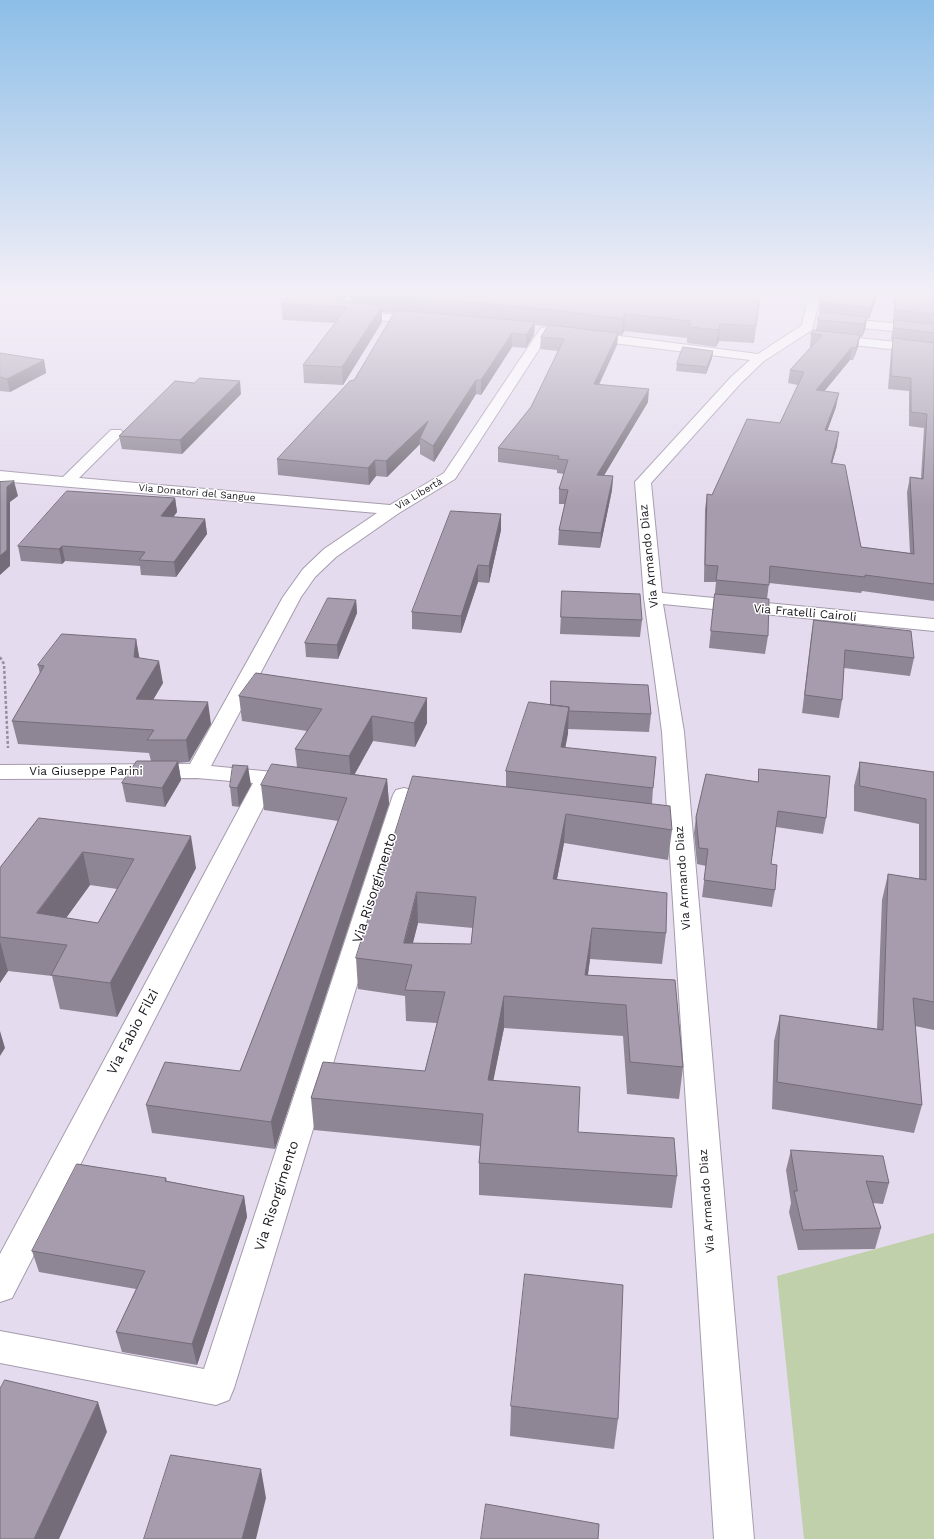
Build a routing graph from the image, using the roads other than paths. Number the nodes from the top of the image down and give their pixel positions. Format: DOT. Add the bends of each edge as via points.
graph roads {
  1 [pos="525,363"];
  2 [pos="755,363"];
  3 [pos="116,433"];
  4 [pos="0,476"];
  5 [pos="67,482"];
  6 [pos="393,510"];
  7 [pos="653,598"];
  8 [pos="934,625"];
  9 [pos="197,771"];
  10 [pos="3,778"];
  11 [pos="267,778"];
  12 [pos="312,784"];
  13 [pos="405,795"];
  14 [pos="0,1287"];
  15 [pos="0,1347"];
  16 [pos="734,1539"];
  1 -- 6 [label="street, Via Libertà" via="450,476"];
  2 -- 7 [label="street, Via Armando Diaz" via="643,482"];
  3 -- 5 [label="street"];
  4 -- 5 [label="street, Via Donatori del Sangue"];
  5 -- 6 [label="street, Via Donatori del Sangue"];
  6 -- 9 [label="street, Via Libertà" via="330,553 309,573 292,597"];
  7 -- 8 [label="street, Via Fratelli Cairoli"];
  7 -- 16 [label="street, Via Armando Diaz" via="673,732 667,826"];
  9 -- 10 [label="street, Via Giuseppe Parini"];
  9 -- 11 [label="street, Via Giuseppe Parini"];
  11 -- 12 [label="street, Via Giuseppe Parini"];
  11 -- 14 [label="street, Via Fabio Filzi"];
  13 -- 15 [label="street, Via Risorgimento" via="216,1388"];
}
